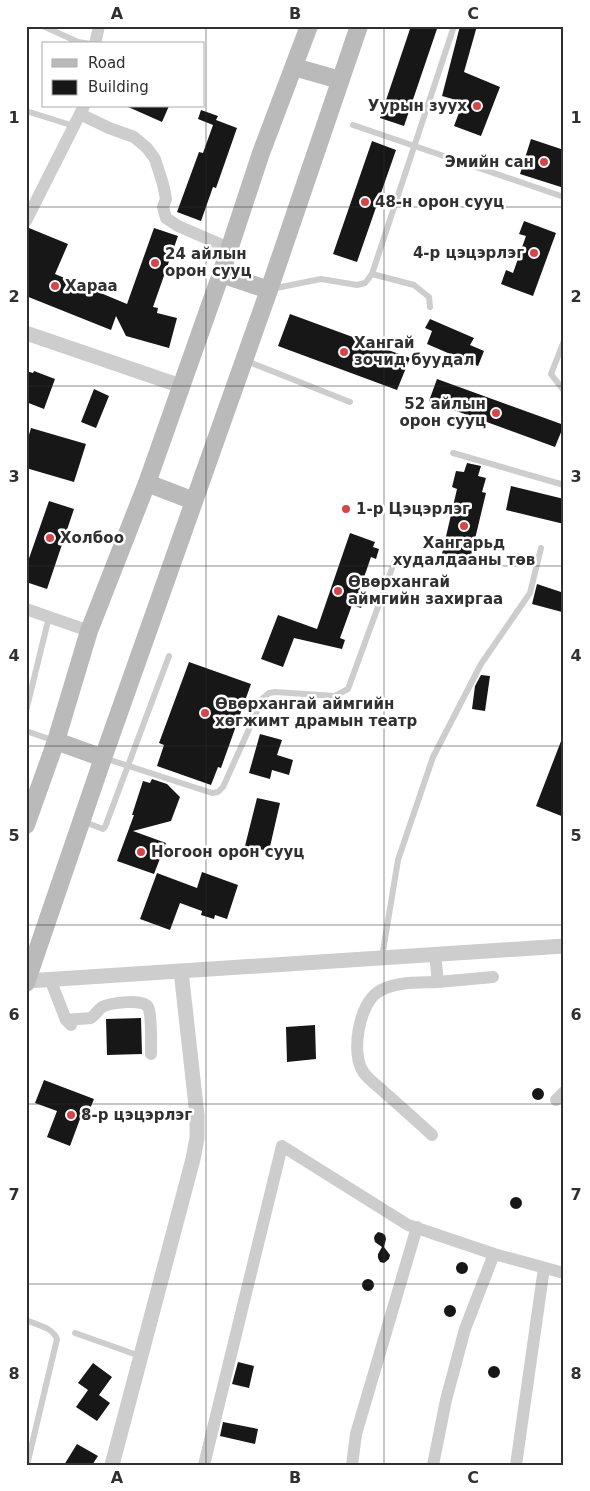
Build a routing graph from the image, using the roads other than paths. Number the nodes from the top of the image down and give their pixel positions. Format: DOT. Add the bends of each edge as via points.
graph roads {
  1 [pos="43,26"];
  2 [pos="99,26"];
  3 [pos="309,26"];
  4 [pos="359,26"];
  5 [pos="454,26"];
  6 [pos="78,42"];
  7 [pos="95,42"];
  8 [pos="294,67"];
  9 [pos="340,80"];
  10 [pos="82,110"];
  11 [pos="26,111"];
  12 [pos="353,125"];
  13 [pos="74,126"];
  14 [pos="414,146"];
  15 [pos="564,197"];
  16 [pos="26,221"];
  17 [pos="229,248"];
  18 [pos="221,274"];
  19 [pos="372,274"];
  20 [pos="269,290"];
  21 [pos="430,307"];
  22 [pos="26,333"];
  23 [pos="564,341"];
  24 [pos="244,359"];
  25 [pos="181,386"];
  26 [pos="564,391"];
  27 [pos="350,402"];
  28 [pos="453,454"];
  29 [pos="147,483"];
  30 [pos="564,485"];
  31 [pos="194,501"];
  32 [pos="541,548"];
  33 [pos="394,563"];
  34 [pos="26,609"];
  35 [pos="49,617"];
  36 [pos="89,631"];
  37 [pos="169,656"];
  38 [pos="26,711"];
  39 [pos="26,731"];
  40 [pos="56,741"];
  41 [pos="103,758"];
  42 [pos="128,766"];
  43 [pos="82,821"];
  44 [pos="26,825"];
  45 [pos="564,946"];
  46 [pos="435,954"];
  47 [pos="382,958"];
  48 [pos="181,971"];
  49 [pos="493,977"];
  50 [pos="50,979"];
  51 [pos="27,982"];
  52 [pos="438,982"];
  53 [pos="151,1054"];
  54 [pos="432,1135"];
  55 [pos="417,1227"];
  56 [pos="494,1254"];
  57 [pos="544,1268"];
  58 [pos="564,1273"];
  59 [pos="26,1320"];
  60 [pos="75,1333"];
  61 [pos="141,1356"];
  62 [pos="27,1465"];
  63 [pos="112,1465"];
  64 [pos="204,1465"];
  65 [pos="352,1465"];
  66 [pos="432,1465"];
  67 [pos="516,1465"];
  1 -- 6 [label="lane"];
  2 -- 7 [label="street"];
  3 -- 8 [label="main road"];
  4 -- 9 [label="main road"];
  5 -- 14 [label="lane"];
  8 -- 9 [label="main road"];
  8 -- 17 [label="main road"];
  9 -- 20 [label="main road"];
  10 -- 13 [label="street"];
  10 -- 17 [label="street" via="109,128 134,137 147,148 155,159 163,184 166,199 162,207 166,218"];
  11 -- 13 [label="lane"];
  12 -- 14 [label="lane"];
  13 -- 16 [label="street"];
  14 -- 15 [label="lane"];
  14 -- 19 [label="lane"];
  17 -- 18 [label="main road"];
  18 -- 20 [label="main road"];
  18 -- 25 [label="main road"];
  19 -- 20 [label="lane" via="365,283 357,285 321,279"];
  19 -- 21 [label="lane" via="414,285 429,297"];
  20 -- 24 [label="main road"];
  22 -- 25 [label="street"];
  23 -- 26 [label="lane" via="551,374"];
  24 -- 27 [label="lane"];
  24 -- 31 [label="main road"];
  25 -- 29 [label="main road"];
  28 -- 30 [label="lane"];
  29 -- 31 [label="main road"];
  29 -- 36 [label="main road"];
  31 -- 41 [label="main road"];
  32 -- 47 [label="lane" via="530,593 481,664 433,757 398,860"];
  33 -- 42 [label="lane" via="348,689 335,696 269,693 263,698 218,792 212,793"];
  34 -- 35 [label="street"];
  35 -- 36 [label="street"];
  35 -- 38 [label="lane"];
  36 -- 40 [label="main road"];
  37 -- 42 [label="lane"];
  39 -- 40 [label="lane"];
  40 -- 41 [label="main road"];
  40 -- 44 [label="main road"];
  41 -- 42 [label="lane"];
  41 -- 43 [label="main road"];
  42 -- 43 [label="lane" via="105,827"];
  43 -- 51 [label="main road"];
  45 -- 46 [label="street"];
  46 -- 47 [label="street"];
  46 -- 52 [label="street"];
  47 -- 48 [label="street"];
  48 -- 50 [label="street"];
  48 -- 61 [label="street" via="197,1138"];
  49 -- 52 [label="street"];
  50 -- 51 [label="street"];
  50 -- 53 [label="street" via="68,1023 91,1018 107,1006 143,1002 150,1012"];
  52 -- 54 [label="street" via="400,985 379,991 368,1003 357,1041 363,1072"];
  55 -- 56 [label="street"];
  55 -- 64 [label="street" via="408,1225 282,1146"];
  55 -- 65 [label="street" via="356,1434"];
  56 -- 57 [label="street"];
  56 -- 66 [label="street" via="465,1329"];
  57 -- 58 [label="street"];
  57 -- 67 [label="street"];
  59 -- 62 [label="lane" via="50,1330 56,1339"];
  60 -- 61 [label="lane"];
  61 -- 63 [label="street"];
}
